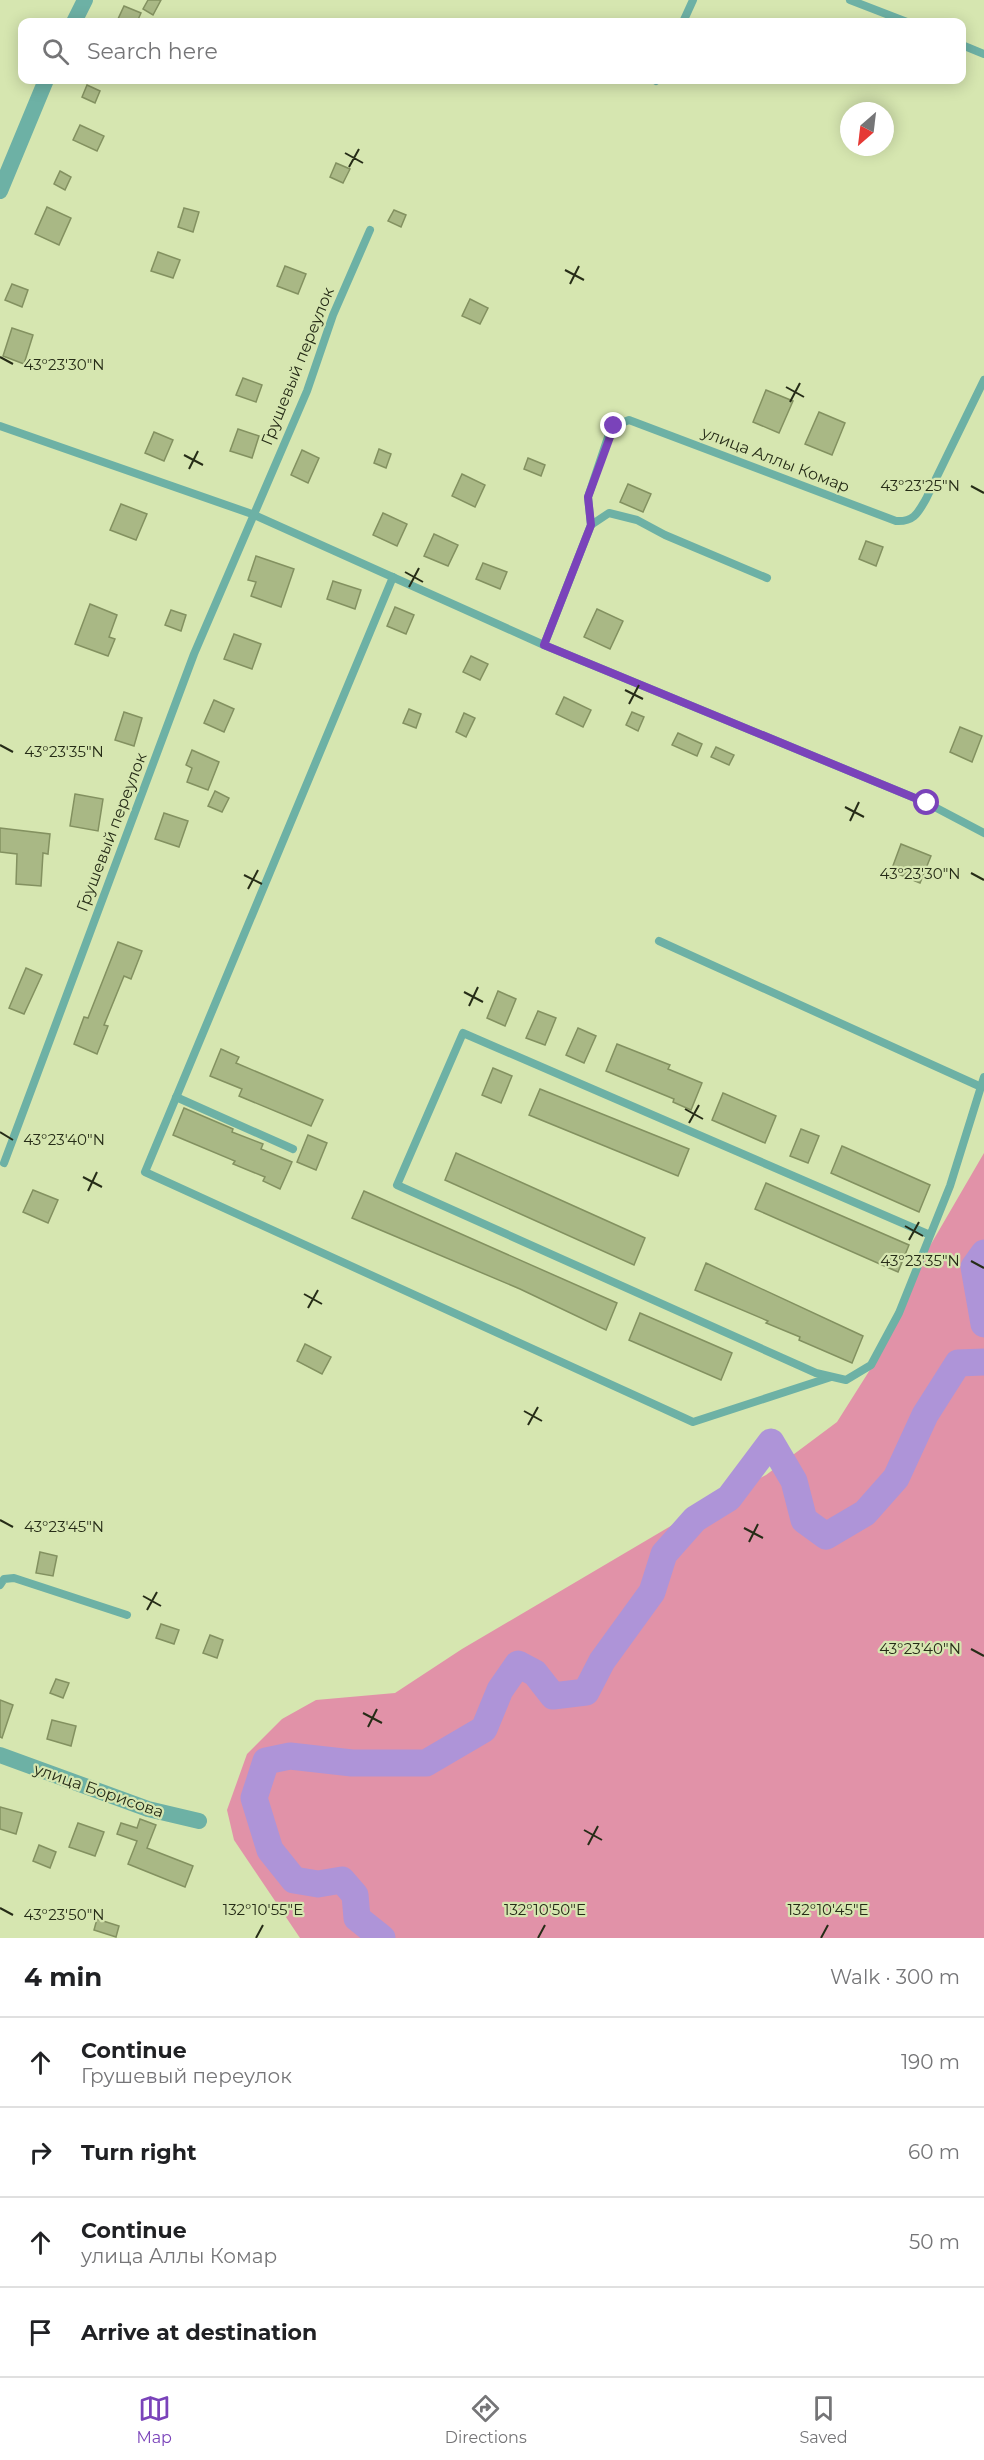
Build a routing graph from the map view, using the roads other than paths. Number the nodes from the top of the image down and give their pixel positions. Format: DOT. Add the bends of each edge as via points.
graph roads {
  1 [pos="85,0"];
  2 [pos="693,0"];
  3 [pos="850,0"];
  4 [pos="76,18"];
  5 [pos="684,18"];
  6 [pos="896,18"];
  7 [pos="966,47"];
  8 [pos="984,54"];
  9 [pos="44,84"];
  10 [pos="0,191"];
  11 [pos="370,230"];
  12 [pos="984,380"];
  13 [pos="0,426"];
  14 [pos="252,514"];
  15 [pos="591,525"];
  16 [pos="393,577"];
  17 [pos="767,578"];
  18 [pos="544,645"];
  19 [pos="984,833"];
  20 [pos="659,941"];
  21 [pos="984,1077"];
  22 [pos="979,1086"];
  23 [pos="176,1097"];
  24 [pos="293,1149"];
  25 [pos="4,1163"];
  26 [pos="930,1235"];
  27 [pos="832,1377"];
  28 [pos="0,1585"];
  29 [pos="127,1615"];
  30 [pos="0,1755"];
  31 [pos="199,1821"];
  1 -- 4 [label="street"];
  2 -- 5 [label="lane"];
  3 -- 6 [label="lane"];
  7 -- 8 [label="lane"];
  9 -- 10 [label="street"];
  11 -- 14 [label="lane, Грушевый переулок" via="333,315 307,391"];
  12 -- 15 [label="lane, улица Аллы Комар" via="922,507 906,522 629,420 614,426 609,434 588,497"];
  13 -- 14 [label="lane"];
  14 -- 16 [label="lane"];
  14 -- 25 [label="lane, Грушевый переулок" via="132,816"];
  15 -- 17 [label="lane" via="609,513 621,514"];
  15 -- 18 [label="lane"];
  16 -- 18 [label="lane"];
  16 -- 23 [label="lane"];
  18 -- 19 [label="lane" via="927,803"];
  20 -- 22 [label="lane"];
  21 -- 22 [label="lane"];
  22 -- 26 [label="lane" via="950,1186"];
  23 -- 24 [label="lane"];
  23 -- 27 [label="lane" via="145,1172 693,1422"];
  26 -- 27 [label="lane" via="899,1313 871,1365 846,1380"];
  26 -- 27 [label="lane" via="463,1033 397,1185"];
  28 -- 29 [label="lane" via="14,1578"];
  30 -- 31 [label="street, улица Борисова" via="148,1809"];
}
